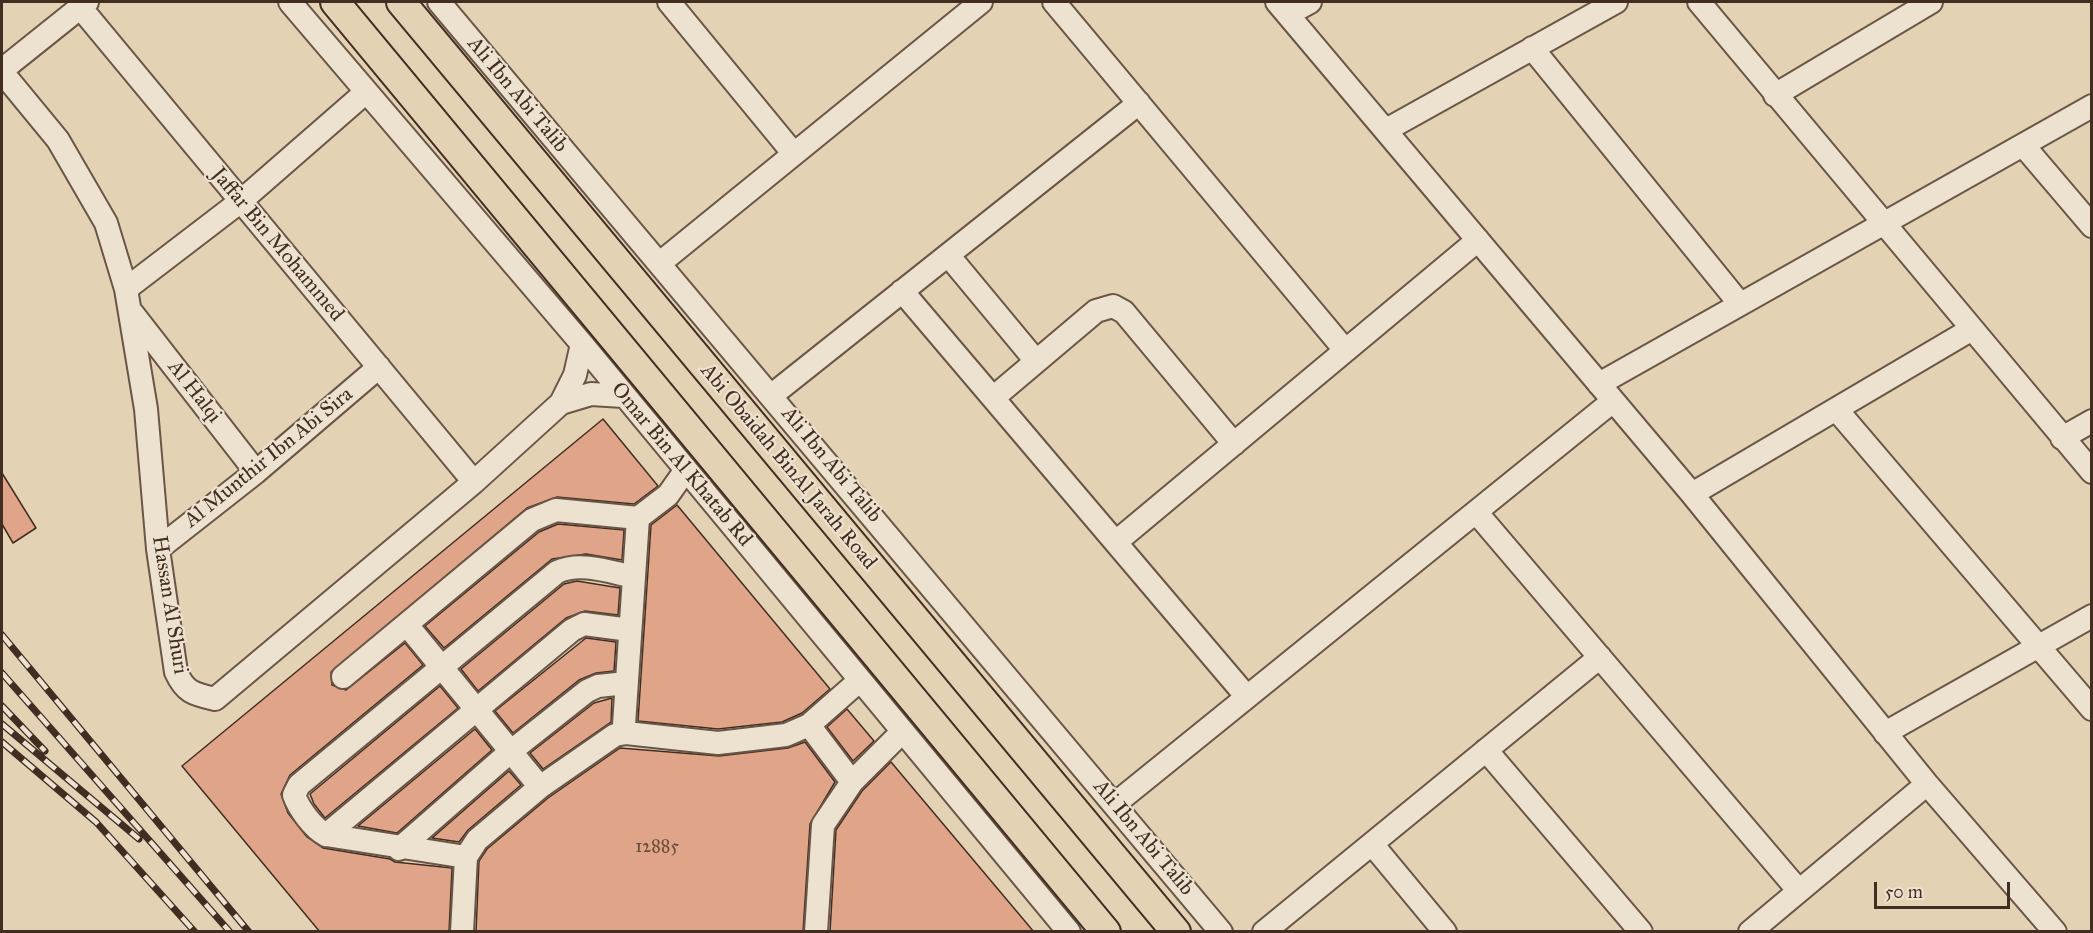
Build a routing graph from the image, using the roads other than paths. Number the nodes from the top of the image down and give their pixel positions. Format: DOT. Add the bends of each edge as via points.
graph roads {
  1 [pos="290,2"];
  2 [pos="335,2"];
  3 [pos="401,2"];
  4 [pos="439,2"];
  5 [pos="669,2"];
  6 [pos="981,2"];
  7 [pos="1054,2"];
  8 [pos="1310,2"];
  9 [pos="1616,2"];
  10 [pos="1699,2"];
  11 [pos="1931,2"];
  12 [pos="84,4"];
  13 [pos="1282,8"];
  14 [pos="460,27"];
  15 [pos="1532,48"];
  16 [pos="2,71"];
  17 [pos="398,78"];
  18 [pos="470,85"];
  19 [pos="366,92"];
  20 [pos="1775,95"];
  21 [pos="1139,103"];
  22 [pos="2091,106"];
  23 [pos="1386,130"];
  24 [pos="2023,145"];
  25 [pos="412,146"];
  26 [pos="794,154"];
  27 [pos="241,201"];
  28 [pos="1884,223"];
  29 [pos="2091,226"];
  30 [pos="1478,240"];
  31 [pos="948,255"];
  32 [pos="660,263"];
  33 [pos="126,289"];
  34 [pos="902,291"];
  35 [pos="1740,304"];
  36 [pos="132,312"];
  37 [pos="1972,329"];
  38 [pos="582,344"];
  39 [pos="1346,350"];
  40 [pos="1036,361"];
  41 [pos="379,367"];
  42 [pos="1599,384"];
  43 [pos="772,395"];
  44 [pos="623,396"];
  45 [pos="993,398"];
  46 [pos="1613,401"];
  47 [pos="561,404"];
  48 [pos="1836,409"];
  49 [pos="2091,421"];
  50 [pos="2062,438"];
  51 [pos="1234,444"];
  52 [pos="256,471"];
  53 [pos="685,471"];
  54 [pos="2091,472"];
  55 [pos="474,482"];
  56 [pos="1692,494"];
  57 [pos="1476,512"];
  58 [pos="638,518"];
  59 [pos="1116,542"];
  60 [pos="158,549"];
  61 [pos="634,577"];
  62 [pos="2091,616"];
  63 [pos="407,625"];
  64 [pos="630,630"];
  65 [pos="2037,646"];
  66 [pos="1600,657"];
  67 [pos="442,669"];
  68 [pos="343,677"];
  69 [pos="859,681"];
  70 [pos="626,683"];
  71 [pos="1247,697"];
  72 [pos="2091,709"];
  73 [pos="476,710"];
  74 [pos="624,724"];
  75 [pos="809,725"];
  76 [pos="902,732"];
  77 [pos="1886,733"];
  78 [pos="1486,750"];
  79 [pos="510,752"];
  80 [pos="852,782"];
  81 [pos="1927,784"];
  82 [pos="540,787"];
  83 [pos="1116,803"];
  84 [pos="326,835"];
  85 [pos="1372,844"];
  86 [pos="399,849"];
  87 [pos="465,857"];
  88 [pos="1799,891"];
  89 [pos="2044,928"];
  90 [pos="462,932"];
  91 [pos="816,932"];
  92 [pos="1069,932"];
  93 [pos="1106,932"];
  94 [pos="1176,932"];
  95 [pos="1221,932"];
  96 [pos="1264,932"];
  97 [pos="1445,932"];
  98 [pos="1641,932"];
  99 [pos="1750,932"];
  1 -- 19 [label="street, Omar Bin Al Khatab Rd"];
  2 -- 17 [label="main road"];
  3 -- 18 [label="main road, Abi Obaidah BinAl Jarah Road"];
  4 -- 14 [label="street, Ali Ibn Abi Talib"];
  5 -- 26 [label="street"];
  6 -- 26 [label="street"];
  7 -- 21 [label="street"];
  8 -- 13 [label="street"];
  9 -- 15 [label="street"];
  10 -- 20 [label="street"];
  11 -- 20 [label="street"];
  12 -- 16 [label="street"];
  12 -- 27 [label="street, Jaffar Bin Mohammed"];
  13 -- 23 [label="street"];
  14 -- 18 [label="street"];
  14 -- 32 [label="street, Ali Ibn Abi Talib"];
  15 -- 23 [label="street"];
  15 -- 35 [label="street"];
  16 -- 33 [label="street, Hassan Al Shuri" via="58,140 106,223"];
  17 -- 25 [label="street"];
  17 -- 93 [label="main road"];
  18 -- 94 [label="main road, Abi Obaidah BinAl Jarah Road"];
  19 -- 25 [label="street, Omar Bin Al Khatab Rd"];
  19 -- 27 [label="street"];
  20 -- 28 [label="street"];
  21 -- 31 [label="street"];
  21 -- 39 [label="street"];
  22 -- 24 [label="street"];
  23 -- 30 [label="street"];
  24 -- 28 [label="street"];
  24 -- 29 [label="street"];
  25 -- 38 [label="street, Omar Bin Al Khatab Rd"];
  26 -- 32 [label="street"];
  27 -- 33 [label="street"];
  27 -- 41 [label="street, Jaffar Bin Mohammed"];
  28 -- 35 [label="street"];
  28 -- 37 [label="street"];
  30 -- 39 [label="street"];
  30 -- 42 [label="street"];
  31 -- 34 [label="street"];
  31 -- 40 [label="street"];
  32 -- 43 [label="street, Ali Ibn Abi Talib"];
  33 -- 36 [label="street, Hassan Al Shuri"];
  34 -- 43 [label="street"];
  34 -- 45 [label="street"];
  35 -- 42 [label="street"];
  36 -- 52 [label="street, Al Halqi"];
  36 -- 60 [label="street, Hassan Al Shuri" via="146,409"];
  37 -- 48 [label="street"];
  37 -- 50 [label="street"];
  38 -- 44 [label="street, Omar Bin Al Khatab Rd"];
  38 -- 47 [label="street, Hassan Al Shuri" via="575,375"];
  39 -- 51 [label="street"];
  40 -- 45 [label="street"];
  40 -- 51 [label="street" via="1096,311 1107,306 1119,308"];
  41 -- 52 [label="street, Al Munthir Ibn Abi Sira"];
  41 -- 55 [label="street, Jaffar Bin Mohammed"];
  42 -- 46 [label="street"];
  43 -- 83 [label="street, Ali Ibn Abi Talib"];
  44 -- 47 [label="street, Hassan Al Shuri" via="591,394"];
  44 -- 53 [label="street, Omar Bin Al Khatab Rd"];
  45 -- 59 [label="street"];
  46 -- 56 [label="street"];
  46 -- 57 [label="street"];
  47 -- 55 [label="street, Hassan Al Shuri"];
  48 -- 56 [label="street"];
  48 -- 65 [label="street"];
  49 -- 50 [label="street"];
  50 -- 54 [label="street"];
  51 -- 59 [label="street"];
  52 -- 60 [label="street, Al Munthir Ibn Abi Sira"];
  53 -- 58 [label="street" via="668,495"];
  53 -- 69 [label="street, Omar Bin Al Khatab Rd"];
  55 -- 60 [label="street, Hassan Al Shuri" via="215,699 183,687 176,672"];
  56 -- 77 [label="street"];
  57 -- 66 [label="street"];
  57 -- 71 [label="street"];
  58 -- 61 [label="street"];
  58 -- 63 [label="street" via="556,510 544,513"];
  59 -- 71 [label="street"];
  61 -- 64 [label="street"];
  61 -- 67 [label="street" via="581,567 557,572"];
  62 -- 65 [label="street"];
  63 -- 67 [label="street"];
  63 -- 68 [label="street"];
  64 -- 70 [label="street"];
  64 -- 73 [label="street" via="584,624 572,630"];
  65 -- 72 [label="street"];
  65 -- 77 [label="street"];
  66 -- 78 [label="street"];
  66 -- 88 [label="street"];
  67 -- 73 [label="street"];
  67 -- 84 [label="street" via="299,785 294,795 297,804"];
  69 -- 75 [label="street"];
  69 -- 76 [label="street, Omar Bin Al Khatab Rd"];
  70 -- 74 [label="street"];
  70 -- 79 [label="street" via="587,691"];
  71 -- 83 [label="street"];
  73 -- 79 [label="street"];
  73 -- 84 [label="street"];
  75 -- 80 [label="street"];
  75 -- 82 [label="street" via="786,735 737,742 615,735"];
  76 -- 80 [label="street"];
  76 -- 92 [label="street, Omar Bin Al Khatab Rd"];
  77 -- 81 [label="street"];
  78 -- 85 [label="street"];
  78 -- 98 [label="street"];
  79 -- 82 [label="street"];
  79 -- 86 [label="street"];
  80 -- 91 [label="street" via="823,825"];
  81 -- 88 [label="street"];
  81 -- 89 [label="street"];
  82 -- 87 [label="street" via="477,840"];
  83 -- 95 [label="street, Ali Ibn Abi Talib"];
  84 -- 86 [label="street"];
  85 -- 96 [label="street"];
  85 -- 97 [label="street"];
  86 -- 87 [label="street"];
  87 -- 90 [label="street"];
  88 -- 99 [label="street"];
}
